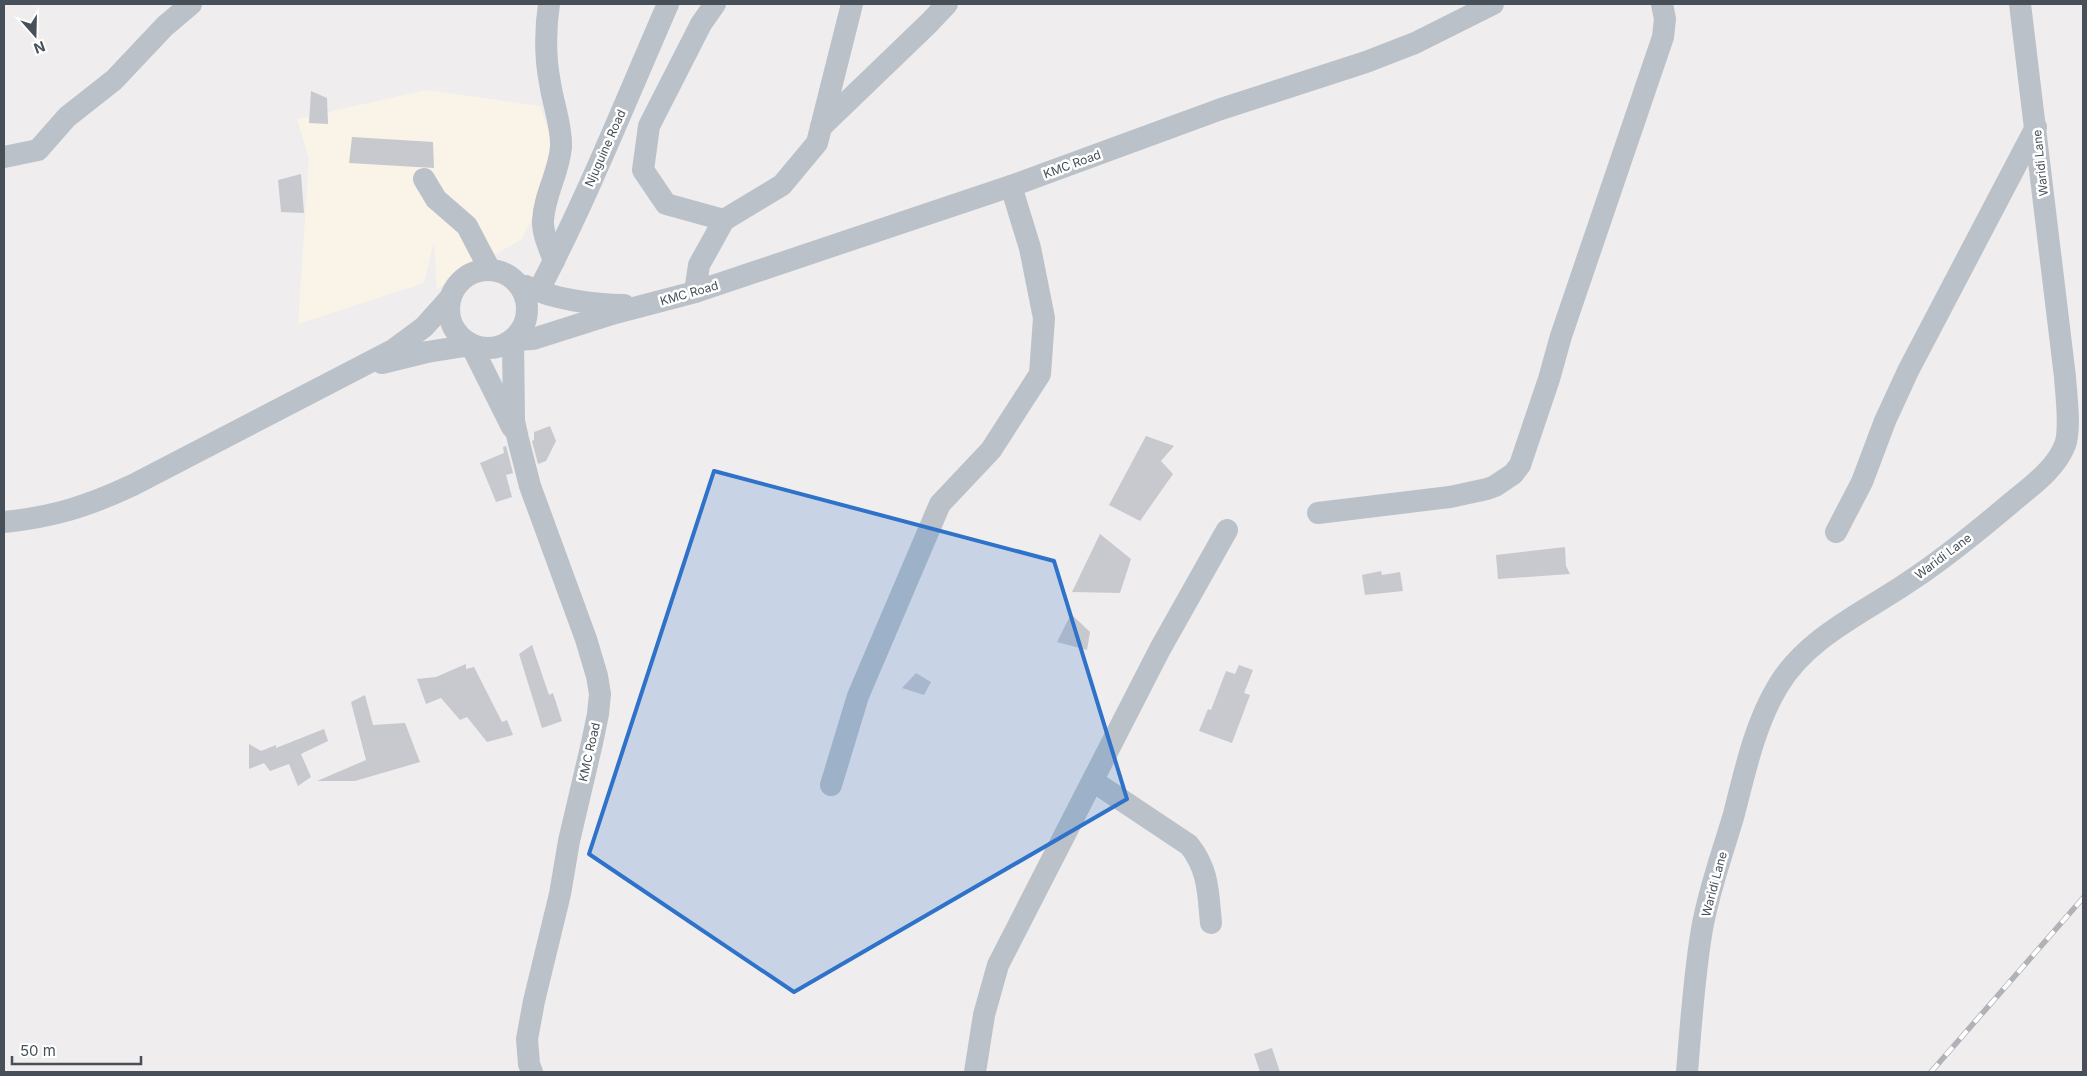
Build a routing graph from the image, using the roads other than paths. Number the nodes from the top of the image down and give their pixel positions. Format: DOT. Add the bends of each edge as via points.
graph roads {
  1 [pos="191,4"];
  2 [pos="549,4"];
  3 [pos="668,4"];
  4 [pos="715,4"];
  5 [pos="852,4"];
  6 [pos="947,4"];
  7 [pos="1493,4"];
  8 [pos="1662,4"];
  9 [pos="2020,4"];
  10 [pos="821,127"];
  11 [pos="2036,127"];
  12 [pos="4,157"];
  13 [pos="424,179"];
  14 [pos="1012,186"];
  15 [pos="724,220"];
  16 [pos="554,261"];
  17 [pos="490,270"];
  18 [pos="512,278"];
  19 [pos="539,290"];
  20 [pos="695,292"];
  21 [pos="450,298"];
  22 [pos="645,305"];
  23 [pos="513,340"];
  24 [pos="471,345"];
  25 [pos="355,371"];
  26 [pos="518,439"];
  27 [pos="1318,513"];
  28 [pos="4,522"];
  29 [pos="1227,530"];
  30 [pos="1836,532"];
  31 [pos="1093,781"];
  32 [pos="831,785"];
  33 [pos="1212,923"];
  34 [pos="532,1072"];
  35 [pos="975,1072"];
  36 [pos="1687,1072"];
  1 -- 12 [label="street" via="164,26 114,80 67,117 38,150"];
  2 -- 16 [label="street" via="545,40 561,147 558,170 542,222"];
  3 -- 16 [label="street, Njuguine Road"];
  4 -- 15 [label="street" via="701,24 650,126 642,170 666,204"];
  5 -- 10 [label="street"];
  6 -- 10 [label="street"];
  7 -- 14 [label="street, KMC Road" via="1415,43 1366,62 1220,109"];
  8 -- 27 [label="street" via="1665,19 1663,37 1520,465 1513,474 1487,489 1450,497"];
  9 -- 11 [label="street, Waridi Lane"];
  10 -- 15 [label="street" via="817,143 782,185"];
  11 -- 30 [label="street" via="1908,371 1862,482"];
  11 -- 36 [label="street, Waridi Lane" via="2064,377 2066,442 2049,471 1910,581 1818,642 1797,660 1778,685 1748,759 1712,882 1702,929"];
  13 -- 17 [label="street" via="436,199 467,226"];
  14 -- 20 [label="street, KMC Road"];
  14 -- 32 [label="street" via="1030,248 1044,318 1040,374 990,450 940,504 858,696"];
  15 -- 20 [label="street" via="699,265"];
  16 -- 19 [label="street, Njuguine Road"];
  17 -- 18 [label="street"];
  17 -- 21 [label="street" via="464,278"];
  18 -- 19 [label="street, KMC Road"];
  18 -- 23 [label="street" via="523,291 527,304 522,330"];
  19 -- 22 [label="street, KMC Road" via="603,305"];
  20 -- 22 [label="street, KMC Road"];
  21 -- 24 [label="street" via="450,323 456,334"];
  21 -- 25 [label="street" via="424,327 393,350"];
  22 -- 23 [label="street, KMC Road" via="533,338"];
  23 -- 24 [label="street" via="489,349"];
  23 -- 26 [label="street, KMC Road" via="514,421"];
  24 -- 25 [label="street" via="427,352"];
  24 -- 26 [label="street, KMC Road"];
  25 -- 28 [label="street" via="95,503 65,513"];
  26 -- 34 [label="street, KMC Road" via="530,486 586,639 600,694 527,1039"];
  29 -- 31 [label="street" via="1160,649"];
  31 -- 33 [label="street" via="1189,845 1199,858 1206,876"];
  31 -- 35 [label="street" via="998,965 984,1015"];
}
